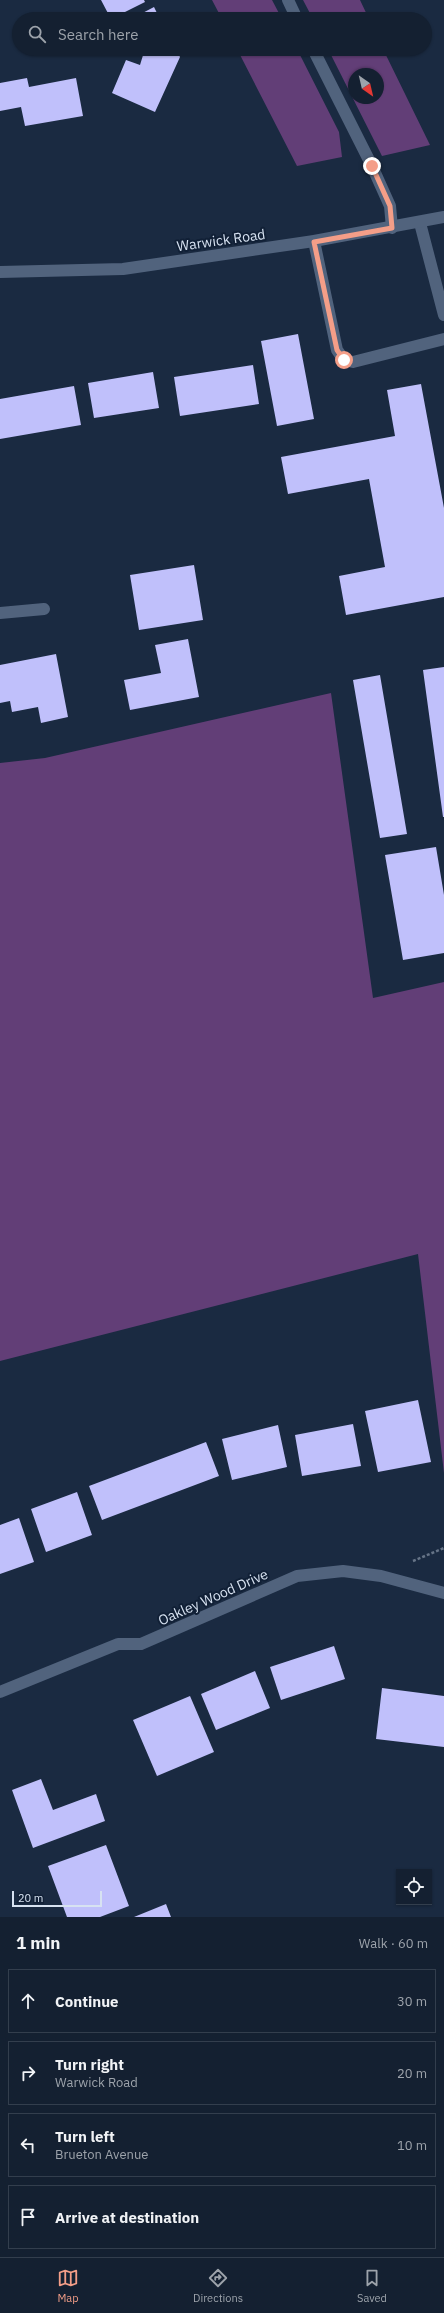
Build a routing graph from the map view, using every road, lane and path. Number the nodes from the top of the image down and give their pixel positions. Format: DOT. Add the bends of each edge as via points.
graph roads {
  1 [pos="288,0"];
  2 [pos="294,12"];
  3 [pos="317,56"];
  4 [pos="444,217"];
  5 [pos="420,223"];
  6 [pos="392,228"];
  7 [pos="314,242"];
  8 [pos="0,272"];
  9 [pos="444,315"];
  10 [pos="444,339"];
  11 [pos="44,609"];
  12 [pos="0,613"];
  13 [pos="444,1593"];
  14 [pos="0,1692"];
  1 -- 2 [label="street"];
  3 -- 6 [label="street" via="390,206"];
  4 -- 5 [label="street, Warwick Road"];
  5 -- 6 [label="street, Warwick Road"];
  5 -- 9 [label="street"];
  6 -- 7 [label="street, Warwick Road"];
  7 -- 8 [label="street, Warwick Road" via="123,269"];
  7 -- 10 [label="street" via="337,350 344,360 353,362"];
  11 -- 12 [label="street"];
  13 -- 14 [label="street, Oakley Wood Drive" via="381,1576 343,1570 297,1576 141,1644 118,1644"];
}
